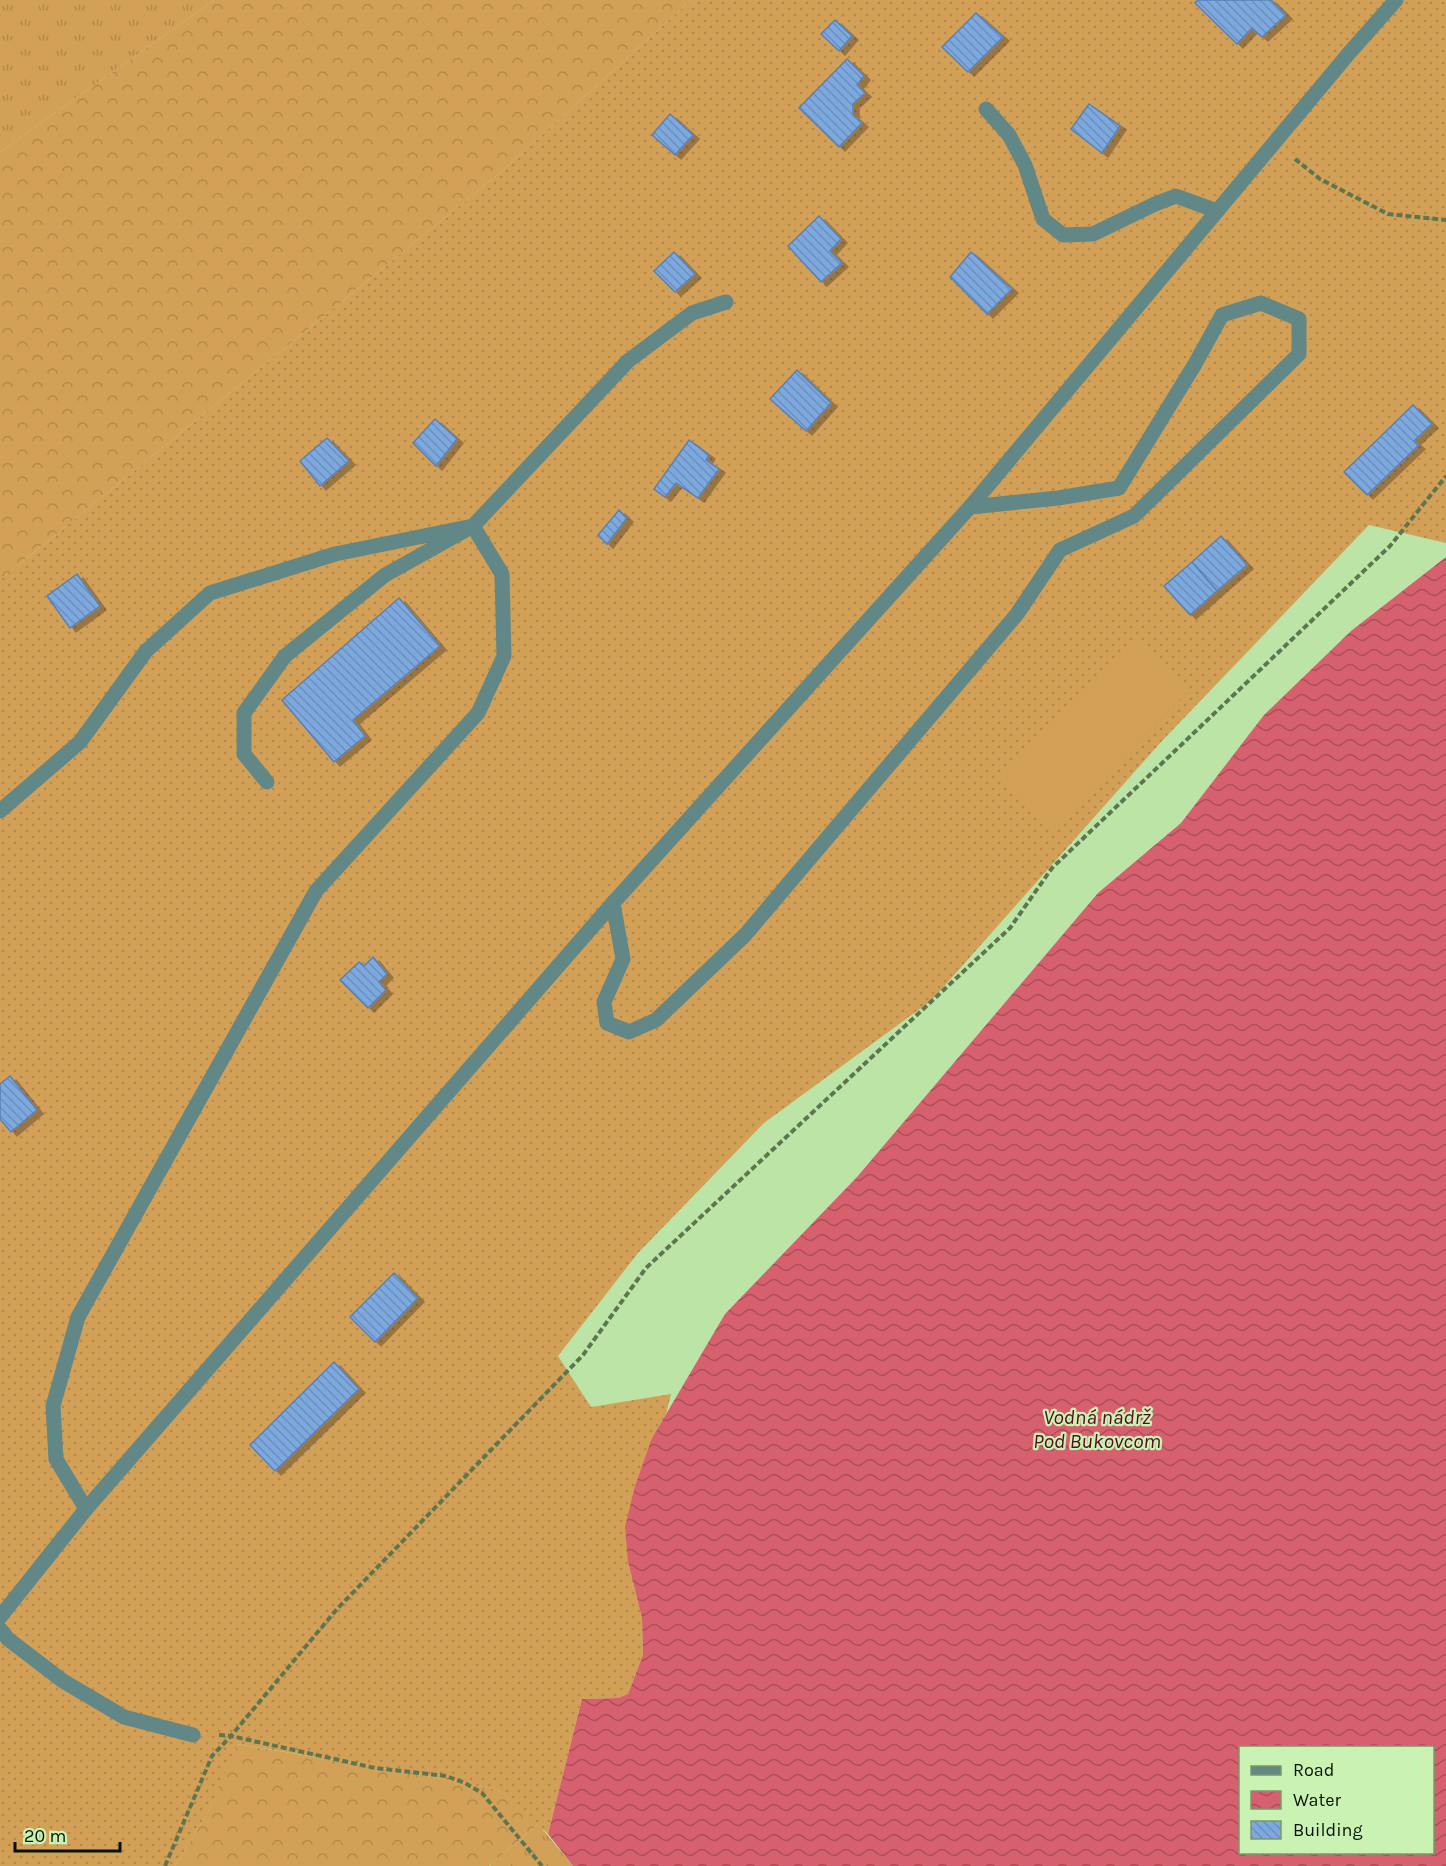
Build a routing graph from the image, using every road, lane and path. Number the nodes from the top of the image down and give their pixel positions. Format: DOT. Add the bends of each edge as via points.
graph roads {
  1 [pos="1396,0"];
  2 [pos="986,109"];
  3 [pos="1274,143"];
  4 [pos="1217,211"];
  5 [pos="1446,220"];
  6 [pos="726,302"];
  7 [pos="1446,476"];
  8 [pos="970,507"];
  9 [pos="473,526"];
  10 [pos="267,782"];
  11 [pos="0,811"];
  12 [pos="613,903"];
  13 [pos="86,1509"];
  14 [pos="0,1617"];
  15 [pos="0,1629"];
  16 [pos="193,1735"];
  17 [pos="231,1736"];
  18 [pos="165,1866"];
  19 [pos="542,1866"];
  1 -- 3 [label="street"];
  2 -- 4 [label="street" via="1009,135 1025,165 1042,219 1063,236 1093,234 1176,196"];
  3 -- 4 [label="street"];
  3 -- 5 [label="path" via="1320,179 1388,214"];
  4 -- 8 [label="street"];
  6 -- 9 [label="street" via="692,313 627,362"];
  7 -- 17 [label="path" via="1390,546 1052,868 1010,928 646,1268 583,1355 336,1609"];
  8 -- 12 [label="street"];
  8 -- 12 [label="street" via="1119,488 1222,315 1262,303 1299,319 1299,354 1134,516 1060,550 1017,614 745,934 656,1020 629,1032 607,1023 605,1012 604,1002 623,959"];
  9 -- 10 [label="street" via="385,575 285,656 244,713 244,754"];
  9 -- 11 [label="street" via="335,554 210,593 146,651 80,742"];
  9 -- 13 [label="street" via="502,573 504,656 478,712 316,891 78,1317 52,1406 56,1460"];
  12 -- 13 [label="street"];
  13 -- 14 [label="street"];
  15 -- 16 [label="street" via="8,1640 63,1681 124,1717"];
  16 -- 17 [label="path"];
  17 -- 18 [label="path" via="212,1756"];
  17 -- 19 [label="path" via="375,1768 446,1776 465,1783 482,1794"];
}
